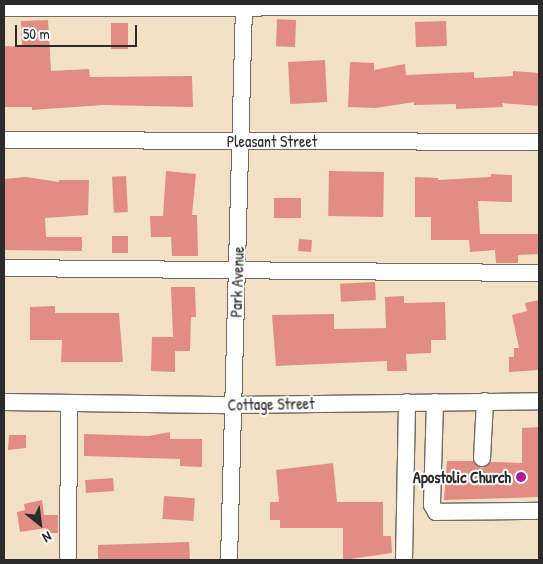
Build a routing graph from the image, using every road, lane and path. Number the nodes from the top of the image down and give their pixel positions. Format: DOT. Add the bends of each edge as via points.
graph roads {
  1 [pos="244,6"];
  2 [pos="539,7"];
  3 [pos="4,8"];
  4 [pos="4,140"];
  5 [pos="242,141"];
  6 [pos="539,142"];
  7 [pos="4,268"];
  8 [pos="238,271"];
  9 [pos="539,272"];
  10 [pos="485,401"];
  11 [pos="539,401"];
  12 [pos="4,402"];
  13 [pos="407,402"];
  14 [pos="435,402"];
  15 [pos="69,404"];
  16 [pos="233,405"];
  17 [pos="482,458"];
  18 [pos="539,511"];
  19 [pos="68,560"];
  20 [pos="229,560"];
  21 [pos="404,560"];
  1 -- 2 [label="street"];
  1 -- 3 [label="street"];
  1 -- 5 [label="street, Park Avenue"];
  4 -- 5 [label="street, Pleasant Street"];
  5 -- 6 [label="street, Pleasant Street"];
  5 -- 8 [label="street, Park Avenue"];
  7 -- 8 [label="street"];
  8 -- 9 [label="street"];
  8 -- 16 [label="street, Park Avenue"];
  10 -- 11 [label="street, Cottage Street"];
  10 -- 14 [label="street, Cottage Street"];
  10 -- 17 [label="street"];
  12 -- 15 [label="street, Cottage Street"];
  13 -- 14 [label="street, Cottage Street"];
  13 -- 16 [label="street, Cottage Street"];
  13 -- 21 [label="street"];
  14 -- 18 [label="street" via="432,505 436,512"];
  15 -- 16 [label="street, Cottage Street"];
  15 -- 19 [label="street"];
  16 -- 20 [label="street, Park Avenue"];
}
